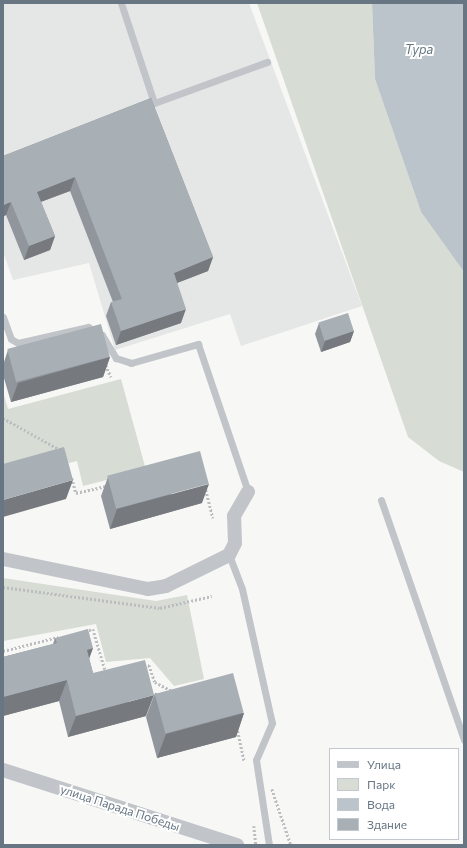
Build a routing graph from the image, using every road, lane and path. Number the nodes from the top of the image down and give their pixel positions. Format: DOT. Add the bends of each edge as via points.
graph roads {
  1 [pos="121,3"];
  2 [pos="267,62"];
  3 [pos="154,103"];
  4 [pos="139,108"];
  5 [pos="3,317"];
  6 [pos="105,363"];
  7 [pos="111,377"];
  8 [pos="3,418"];
  9 [pos="66,453"];
  10 [pos="59,455"];
  11 [pos="68,460"];
  12 [pos="71,473"];
  13 [pos="114,484"];
  14 [pos="204,484"];
  15 [pos="248,492"];
  16 [pos="381,500"];
  17 [pos="213,518"];
  18 [pos="229,555"];
  19 [pos="3,559"];
  20 [pos="3,587"];
  21 [pos="212,596"];
  22 [pos="78,633"];
  23 [pos="63,636"];
  24 [pos="3,651"];
  25 [pos="135,668"];
  26 [pos="114,674"];
  27 [pos="177,694"];
  28 [pos="236,722"];
  29 [pos="464,740"];
  30 [pos="245,766"];
  31 [pos="3,770"];
  32 [pos="270,780"];
  33 [pos="253,821"];
  34 [pos="237,845"];
  35 [pos="256,845"];
  36 [pos="269,845"];
  37 [pos="291,845"];
  1 -- 3 [label="lane"];
  2 -- 3 [label="lane"];
  3 -- 4 [label="lane"];
  5 -- 15 [label="lane" via="10,339 18,343 88,327 102,335 116,358 131,362 198,344"];
  6 -- 7 [label="path"];
  8 -- 9 [label="path"];
  9 -- 10 [label="path"];
  9 -- 11 [label="path"];
  12 -- 13 [label="path" via="76,493"];
  14 -- 17 [label="path"];
  15 -- 18 [label="street" via="234,516 235,543"];
  16 -- 29 [label="lane"];
  18 -- 19 [label="street" via="166,586 148,589"];
  18 -- 36 [label="lane" via="244,597 272,723 256,760"];
  20 -- 21 [label="path" via="160,608"];
  22 -- 26 [label="path" via="93,629 107,675"];
  23 -- 24 [label="path"];
  25 -- 27 [label="path" via="149,665 155,682"];
  28 -- 30 [label="path"];
  31 -- 34 [label="street, улица Парада Победы"];
  32 -- 37 [label="path"];
  33 -- 35 [label="path"];
}
